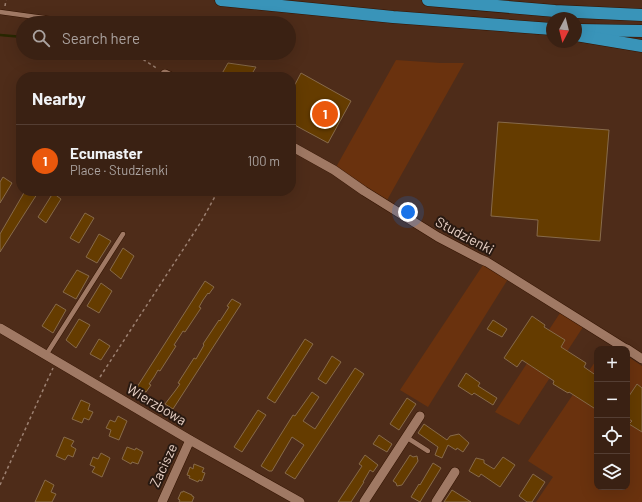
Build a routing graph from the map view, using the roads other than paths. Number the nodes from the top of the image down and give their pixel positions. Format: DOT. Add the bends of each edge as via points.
graph roads {
  1 [pos="221,0"];
  2 [pos="428,0"];
  3 [pos="642,7"];
  4 [pos="555,11"];
  5 [pos="0,12"];
  6 [pos="642,15"];
  7 [pos="29,16"];
  8 [pos="546,29"];
  9 [pos="582,30"];
  10 [pos="642,31"];
  11 [pos="582,36"];
  12 [pos="642,46"];
  13 [pos="296,149"];
  14 [pos="123,234"];
  15 [pos="0,328"];
  16 [pos="622,346"];
  17 [pos="630,351"];
  18 [pos="46,355"];
  19 [pos="642,359"];
  20 [pos="420,416"];
  21 [pos="406,437"];
  22 [pos="190,440"];
  23 [pos="428,451"];
  24 [pos="455,472"];
  25 [pos="162,502"];
  26 [pos="300,502"];
  27 [pos="364,502"];
  28 [pos="436,502"];
  1 -- 8 [label="highway"];
  2 -- 4 [label="highway"];
  3 -- 4 [label="highway"];
  4 -- 6 [label="highway"];
  5 -- 7 [label="lane"];
  9 -- 10 [label="highway"];
  11 -- 12 [label="highway"];
  13 -- 16 [label="street, Studzienki" via="334,170 438,237 487,262"];
  14 -- 18 [label="lane"];
  15 -- 18 [label="street, Wierzbowa"];
  17 -- 19 [label="street, Studzienki"];
  18 -- 22 [label="street, Wierzbowa"];
  20 -- 21 [label="street"];
  21 -- 23 [label="lane"];
  21 -- 27 [label="street"];
  22 -- 25 [label="street, Zacisze"];
  22 -- 26 [label="street, Wierzbowa"];
  24 -- 28 [label="street"];
}
